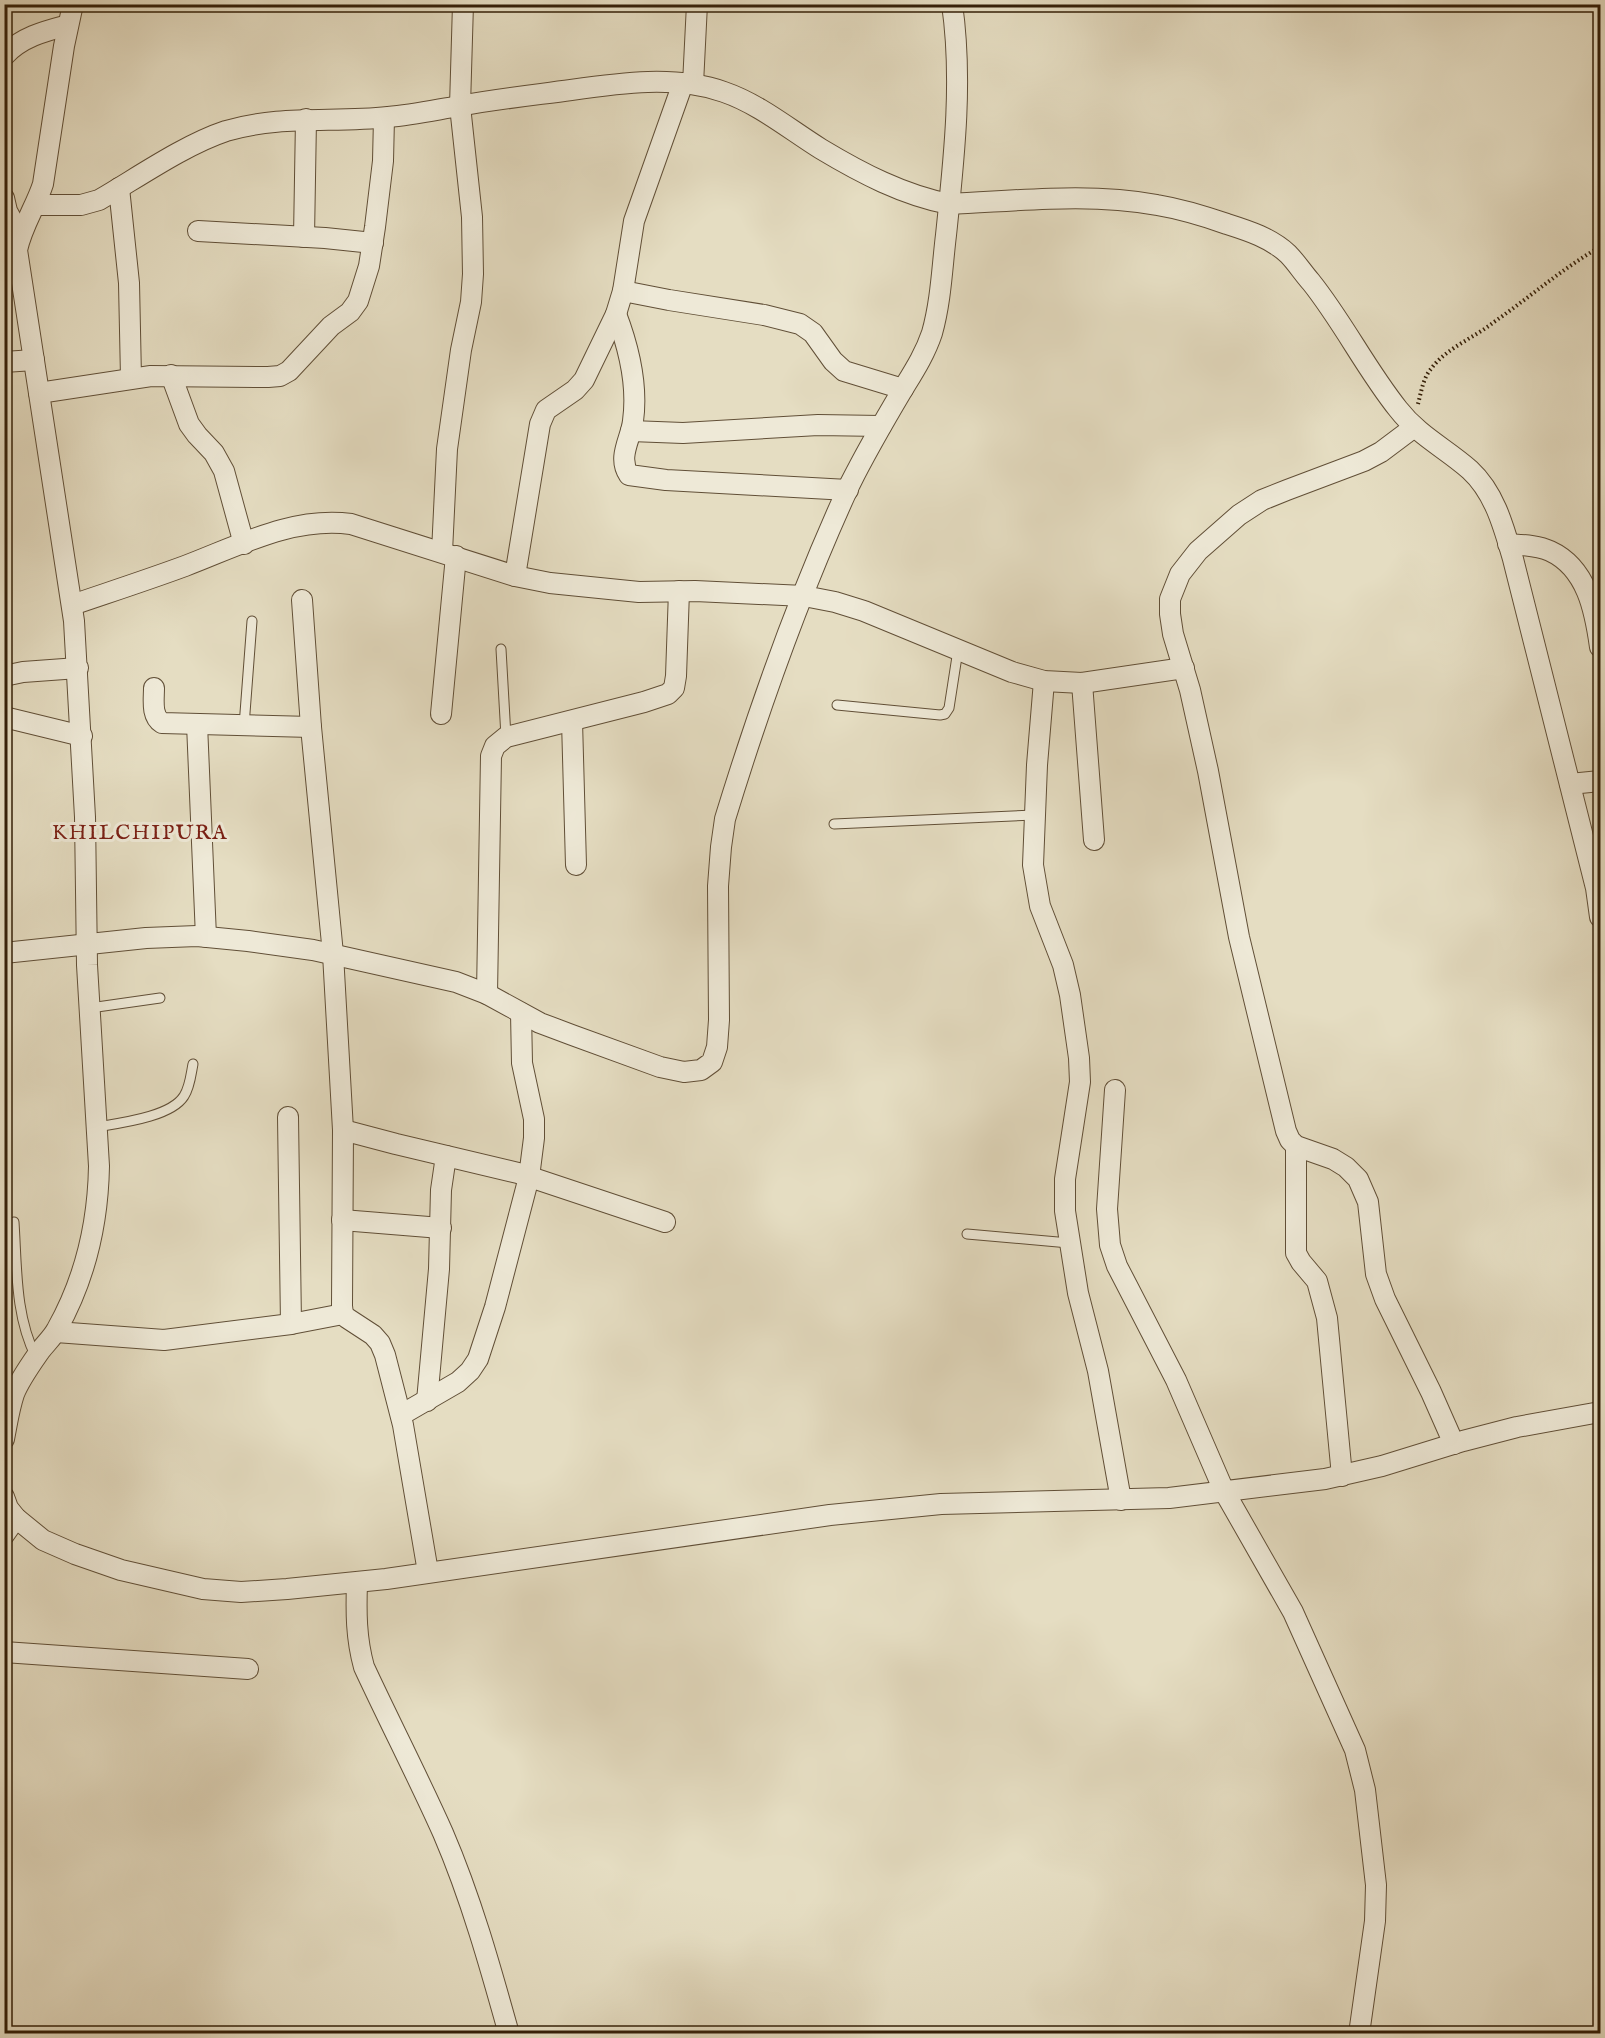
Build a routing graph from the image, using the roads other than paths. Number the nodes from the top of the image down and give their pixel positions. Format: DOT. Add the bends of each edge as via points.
graph roads {
  1 [pos="73,4"];
  2 [pos="462,4"];
  3 [pos="697,4"];
  4 [pos="952,4"];
  5 [pos="68,25"];
  6 [pos="4,56"];
  7 [pos="688,84"];
  8 [pos="460,106"];
  9 [pos="384,118"];
  10 [pos="306,119"];
  11 [pos="119,188"];
  12 [pos="4,198"];
  13 [pos="949,204"];
  14 [pos="36,205"];
  15 [pos="198,231"];
  16 [pos="20,235"];
  17 [pos="304,237"];
  18 [pos="373,243"];
  19 [pos="623,291"];
  20 [pos="616,314"];
  21 [pos="34,360"];
  22 [pos="4,362"];
  23 [pos="171,375"];
  24 [pos="131,378"];
  25 [pos="903,389"];
  26 [pos="39,393"];
  27 [pos="881,426"];
  28 [pos="1413,428"];
  29 [pos="631,431"];
  30 [pos="848,490"];
  31 [pos="244,544"];
  32 [pos="1508,544"];
  33 [pos="449,554"];
  34 [pos="515,576"];
  35 [pos="679,591"];
  36 [pos="804,596"];
  37 [pos="302,600"];
  38 [pos="72,605"];
  39 [pos="252,621"];
  40 [pos="1600,647"];
  41 [pos="501,649"];
  42 [pos="958,650"];
  43 [pos="78,668"];
  44 [pos="1184,668"];
  45 [pos="4,676"];
  46 [pos="1044,681"];
  47 [pos="1082,683"];
  48 [pos="154,688"];
  49 [pos="837,705"];
  50 [pos="441,714"];
  51 [pos="4,717"];
  52 [pos="572,721"];
  53 [pos="197,724"];
  54 [pos="244,726"];
  55 [pos="311,727"];
  56 [pos="81,736"];
  57 [pos="506,737"];
  58 [pos="1600,781"];
  59 [pos="1570,784"];
  60 [pos="1035,815"];
  61 [pos="834,824"];
  62 [pos="1095,840"];
  63 [pos="576,865"];
  64 [pos="1600,917"];
  65 [pos="206,937"];
  66 [pos="86,944"];
  67 [pos="4,953"];
  68 [pos="333,954"];
  69 [pos="487,994"];
  70 [pos="160,998"];
  71 [pos="90,1008"];
  72 [pos="521,1013"];
  73 [pos="193,1064"];
  74 [pos="1114,1090"];
  75 [pos="288,1117"];
  76 [pos="97,1127"];
  77 [pos="343,1130"];
  78 [pos="1296,1146"];
  79 [pos="446,1156"];
  80 [pos="529,1177"];
  81 [pos="342,1220"];
  82 [pos="14,1222"];
  83 [pos="665,1222"];
  84 [pos="441,1228"];
  85 [pos="967,1234"];
  86 [pos="1069,1243"];
  87 [pos="343,1314"];
  88 [pos="291,1324"];
  89 [pos="56,1332"];
  90 [pos="36,1358"];
  91 [pos="10,1392"];
  92 [pos="427,1401"];
  93 [pos="1600,1413"];
  94 [pos="401,1415"];
  95 [pos="4,1439"];
  96 [pos="1454,1444"];
  97 [pos="1342,1476"];
  98 [pos="1224,1491"];
  99 [pos="4,1497"];
  100 [pos="1121,1500"];
  101 [pos="16,1518"];
  102 [pos="4,1535"];
  103 [pos="428,1572"];
  104 [pos="357,1583"];
  105 [pos="4,1652"];
  106 [pos="248,1669"];
  107 [pos="509,2034"];
  108 [pos="1359,2034"];
  1 -- 5 [label="street"];
  2 -- 8 [label="street"];
  3 -- 7 [label="street"];
  4 -- 13 [label="street" via="957,78"];
  5 -- 6 [label="street" via="33,35"];
  5 -- 14 [label="street" via="48,162"];
  7 -- 8 [label="street" via="601,86"];
  7 -- 13 [label="street" via="724,92 761,110 871,177 910,194"];
  7 -- 19 [label="street" via="634,220"];
  8 -- 9 [label="street"];
  8 -- 33 [label="street" via="472,217 473,274 447,448"];
  9 -- 10 [label="street"];
  9 -- 18 [label="street"];
  10 -- 11 [label="street" via="258,123 226,131"];
  10 -- 17 [label="street"];
  11 -- 14 [label="street" via="81,205"];
  11 -- 24 [label="street" via="129,283"];
  12 -- 16 [label="street"];
  13 -- 25 [label="street" via="938,307 921,361"];
  13 -- 28 [label="street" via="1122,201 1202,216 1258,235 1274,243 1296,263"];
  14 -- 16 [label="street"];
  15 -- 17 [label="street"];
  16 -- 21 [label="street" via="17,250"];
  17 -- 18 [label="street"];
  18 -- 23 [label="street" via="358,301 289,371 268,378"];
  19 -- 20 [label="street"];
  19 -- 25 [label="street" via="800,324 813,333 844,371"];
  20 -- 29 [label="street" via="625,338 635,397"];
  20 -- 34 [label="street" via="584,380 546,410 540,424"];
  21 -- 22 [label="street"];
  21 -- 26 [label="street"];
  23 -- 24 [label="street"];
  23 -- 31 [label="street" via="189,424 224,471"];
  24 -- 26 [label="street"];
  25 -- 27 [label="street"];
  26 -- 38 [label="street"];
  27 -- 29 [label="street" via="818,425 683,433"];
  27 -- 30 [label="street"];
  28 -- 32 [label="street" via="1471,471 1489,494"];
  28 -- 44 [label="street" via="1364,461 1262,500 1198,551 1180,574 1170,599 1173,634"];
  29 -- 30 [label="street" via="626,442 625,469 629,475"];
  30 -- 36 [label="street"];
  31 -- 33 [label="street" via="289,528 333,522"];
  31 -- 38 [label="street"];
  32 -- 40 [label="street" via="1550,551 1572,568 1589,594"];
  32 -- 59 [label="street"];
  33 -- 34 [label="street"];
  33 -- 50 [label="street"];
  34 -- 35 [label="street" via="598,589"];
  35 -- 36 [label="street"];
  35 -- 52 [label="street" via="674,688 644,702"];
  36 -- 42 [label="street" via="864,611"];
  36 -- 72 [label="street" via="725,819 718,886 719,1020 712,1062 701,1070 684,1072 660,1067"];
  37 -- 55 [label="street"];
  38 -- 43 [label="street"];
  39 -- 54 [label="lane"];
  41 -- 57 [label="lane"];
  42 -- 46 [label="street"];
  42 -- 49 [label="lane" via="951,701 945,714"];
  43 -- 45 [label="street"];
  43 -- 56 [label="street"];
  44 -- 47 [label="street"];
  44 -- 78 [label="street" via="1239,937 1286,1131"];
  46 -- 47 [label="street"];
  46 -- 60 [label="street"];
  47 -- 62 [label="street"];
  48 -- 53 [label="street" via="156,720"];
  51 -- 56 [label="street"];
  52 -- 57 [label="street"];
  52 -- 63 [label="street"];
  53 -- 54 [label="street"];
  53 -- 65 [label="street"];
  54 -- 55 [label="street"];
  55 -- 68 [label="street"];
  56 -- 66 [label="street"];
  57 -- 69 [label="street" via="495,746 492,756"];
  58 -- 59 [label="street"];
  59 -- 64 [label="street"];
  60 -- 61 [label="lane"];
  60 -- 86 [label="street" via="1036,891 1063,965 1079,1058 1078,1101 1065,1179"];
  65 -- 66 [label="street"];
  65 -- 68 [label="street"];
  66 -- 67 [label="street"];
  66 -- 71 [label="street"];
  68 -- 69 [label="street" via="456,982"];
  68 -- 77 [label="street"];
  69 -- 72 [label="street"];
  70 -- 71 [label="lane"];
  71 -- 76 [label="street"];
  72 -- 80 [label="street" via="522,1063 534,1119"];
  73 -- 76 [label="lane" via="184,1096 176,1104 147,1117"];
  74 -- 98 [label="street" via="1107,1209 1110,1245 1176,1380"];
  75 -- 88 [label="street"];
  76 -- 89 [label="street" via="95,1223 83,1267"];
  77 -- 79 [label="street"];
  77 -- 81 [label="street"];
  78 -- 96 [label="street" via="1346,1167 1365,1191 1376,1274"];
  78 -- 97 [label="street" via="1296,1254 1317,1281 1327,1318"];
  79 -- 80 [label="street"];
  79 -- 84 [label="street"];
  80 -- 83 [label="street"];
  80 -- 92 [label="street" via="478,1359 458,1382"];
  81 -- 84 [label="street"];
  81 -- 87 [label="street"];
  82 -- 90 [label="lane" via="22,1323"];
  84 -- 92 [label="street"];
  85 -- 86 [label="lane"];
  86 -- 100 [label="street" via="1098,1371"];
  87 -- 88 [label="street"];
  87 -- 94 [label="street" via="380,1343"];
  88 -- 89 [label="street" via="164,1340"];
  89 -- 90 [label="street"];
  90 -- 91 [label="street"];
  91 -- 95 [label="street"];
  92 -- 94 [label="street"];
  93 -- 96 [label="street" via="1517,1427"];
  94 -- 103 [label="street"];
  96 -- 97 [label="street"];
  97 -- 98 [label="street"];
  98 -- 100 [label="street"];
  98 -- 108 [label="street" via="1293,1612 1358,1760 1376,1885 1375,1921"];
  99 -- 101 [label="street"];
  100 -- 103 [label="street" via="941,1504 830,1515"];
  101 -- 102 [label="street"];
  101 -- 104 [label="street" via="43,1540 75,1554 121,1570 192,1586 242,1592"];
  103 -- 104 [label="street"];
  104 -- 107 [label="street" via="355,1625 364,1667 443,1833 476,1919"];
  105 -- 106 [label="street"];
}
